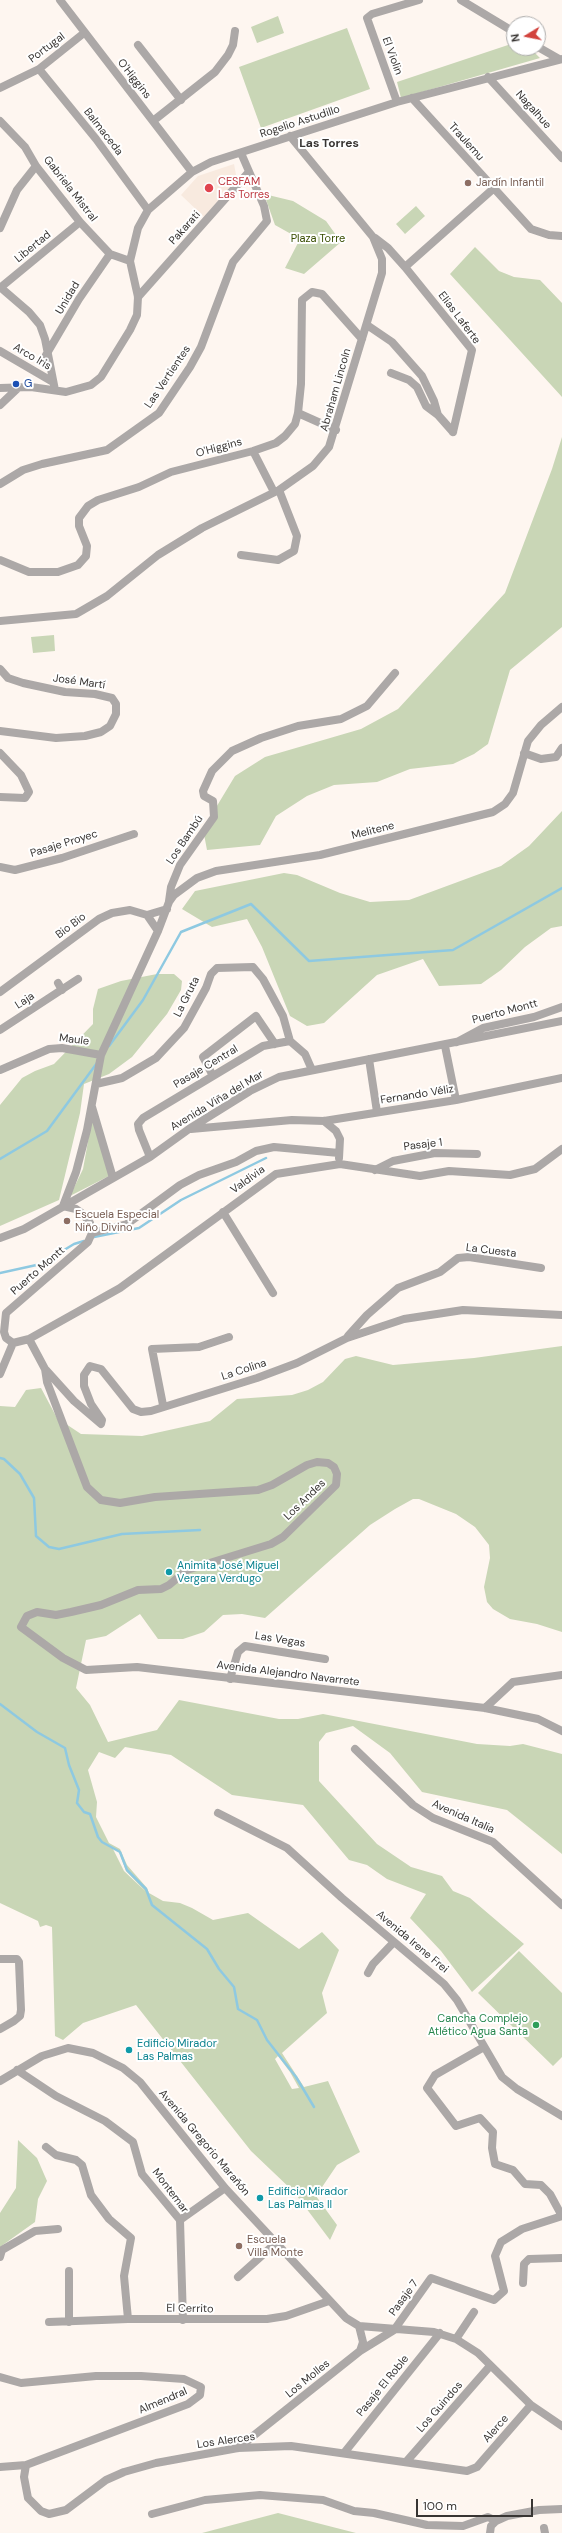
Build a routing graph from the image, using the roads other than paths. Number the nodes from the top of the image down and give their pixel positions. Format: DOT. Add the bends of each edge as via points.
graph roads {
  1 [pos="60,0"];
  2 [pos="419,0"];
  3 [pos="461,0"];
  4 [pos="506,27"];
  5 [pos="235,31"];
  6 [pos="84,33"];
  7 [pos="138,44"];
  8 [pos="546,51"];
  9 [pos="560,59"];
  10 [pos="39,69"];
  11 [pos="488,77"];
  12 [pos="0,88"];
  13 [pos="412,98"];
  14 [pos="181,100"];
  15 [pos="397,102"];
  16 [pos="153,121"];
  17 [pos="2,125"];
  18 [pos="290,136"];
  19 [pos="241,153"];
  20 [pos="562,158"];
  21 [pos="36,166"];
  22 [pos="192,172"];
  23 [pos="248,173"];
  24 [pos="493,189"];
  25 [pos="148,210"];
  26 [pos="80,222"];
  27 [pos="0,228"];
  28 [pos="562,236"];
  29 [pos="373,237"];
  30 [pos="110,254"];
  31 [pos="130,261"];
  32 [pos="405,267"];
  33 [pos="0,288"];
  34 [pos="138,297"];
  35 [pos="367,324"];
  36 [pos="362,339"];
  37 [pos="0,351"];
  38 [pos="46,355"];
  39 [pos="391,373"];
  40 [pos="54,386"];
  41 [pos="19,387"];
  42 [pos="0,388"];
  43 [pos="0,405"];
  44 [pos="298,413"];
  45 [pos="438,415"];
  46 [pos="336,430"];
  47 [pos="253,451"];
  48 [pos="0,484"];
  49 [pos="276,491"];
  50 [pos="241,555"];
  51 [pos="0,560"];
  52 [pos="0,621"];
  53 [pos="0,669"];
  54 [pos="395,673"];
  55 [pos="562,707"];
  56 [pos="0,731"];
  57 [pos="562,748"];
  58 [pos="0,753"];
  59 [pos="524,753"];
  60 [pos="0,797"];
  61 [pos="134,834"];
  62 [pos="0,867"];
  63 [pos="168,905"];
  64 [pos="147,914"];
  65 [pos="158,931"];
  66 [pos="78,979"];
  67 [pos="0,992"];
  68 [pos="562,1007"];
  69 [pos="562,1021"];
  70 [pos="0,1030"];
  71 [pos="290,1041"];
  72 [pos="275,1044"];
  73 [pos="455,1044"];
  74 [pos="445,1046"];
  75 [pos="101,1055"];
  76 [pos="369,1059"];
  77 [pos="0,1070"];
  78 [pos="312,1070"];
  79 [pos="213,1076"];
  80 [pos="562,1078"];
  81 [pos="96,1084"];
  82 [pos="456,1100"];
  83 [pos="92,1106"];
  84 [pos="378,1112"];
  85 [pos="324,1121"];
  86 [pos="189,1129"];
  87 [pos="562,1149"];
  88 [pos="339,1153"];
  89 [pos="477,1154"];
  90 [pos="150,1157"];
  91 [pos="340,1164"];
  92 [pos="375,1170"];
  93 [pos="113,1178"];
  94 [pos="63,1206"];
  95 [pos="223,1212"];
  96 [pos="92,1233"];
  97 [pos="0,1238"];
  98 [pos="541,1268"];
  99 [pos="273,1293"];
  100 [pos="562,1315"];
  101 [pos="229,1337"];
  102 [pos="347,1338"];
  103 [pos="29,1339"];
  104 [pos="13,1343"];
  105 [pos="45,1369"];
  106 [pos="0,1374"];
  107 [pos="163,1405"];
  108 [pos="20,1627"];
  109 [pos="325,1659"];
  110 [pos="562,1675"];
  111 [pos="230,1679"];
  112 [pos="485,1708"];
  113 [pos="562,1731"];
  114 [pos="355,1749"];
  115 [pos="218,1813"];
  116 [pos="562,1905"];
  117 [pos="394,1942"];
  118 [pos="0,1959"];
  119 [pos="368,1973"];
  120 [pos="0,2029"];
  121 [pos="484,2047"];
  122 [pos="17,2070"];
  123 [pos="1,2082"];
  124 [pos="562,2116"];
  125 [pos="46,2147"];
  126 [pos="225,2188"];
  127 [pos="562,2216"];
  128 [pos="180,2220"];
  129 [pos="58,2229"];
  130 [pos="277,2242"];
  131 [pos="0,2257"];
  132 [pos="562,2258"];
  133 [pos="69,2271"];
  134 [pos="238,2277"];
  135 [pos="522,2283"];
  136 [pos="329,2301"];
  137 [pos="474,2312"];
  138 [pos="128,2319"];
  139 [pos="183,2320"];
  140 [pos="49,2322"];
  141 [pos="69,2322"];
  142 [pos="359,2326"];
  143 [pos="394,2330"];
  144 [pos="440,2333"];
  145 [pos="456,2339"];
  146 [pos="360,2351"];
  147 [pos="490,2366"];
  148 [pos="0,2377"];
  149 [pos="531,2405"];
  150 [pos="562,2426"];
  151 [pos="238,2448"];
  152 [pos="344,2453"];
  153 [pos="406,2462"];
  154 [pos="26,2465"];
  155 [pos="0,2467"];
  156 [pos="478,2467"];
  157 [pos="562,2509"];
  158 [pos="152,2514"];
  159 [pos="496,2521"];
  160 [pos="490,2533"];
  1 -- 6 [label="street, O'Higgins"];
  2 -- 15 [label="street, El Violin" via="372,14 367,18"];
  3 -- 4 [label="street"];
  5 -- 14 [label="street" via="233,45 215,72"];
  6 -- 10 [label="street, Portugal"];
  6 -- 16 [label="street, O'Higgins"];
  7 -- 14 [label="street"];
  8 -- 9 [label="street"];
  9 -- 11 [label="street, Rogelio Astudillo"];
  10 -- 12 [label="street, Portugal"];
  10 -- 25 [label="street, Balmaceda" via="96,139"];
  11 -- 13 [label="street, Rogelio Astudillo"];
  11 -- 20 [label="street, Nagalhue"];
  13 -- 15 [label="street, Rogelio Astudillo"];
  13 -- 24 [label="street, Traulemu"];
  14 -- 16 [label="street"];
  15 -- 18 [label="street, Rogelio Astudillo"];
  16 -- 22 [label="street, O'Higgins"];
  17 -- 21 [label="street, Gabriela Mistral" via="25,147"];
  18 -- 19 [label="street, Rogelio Astudillo"];
  18 -- 29 [label="street, Abraham Lincoln"];
  19 -- 22 [label="street, Rogelio Astudillo" via="211,162"];
  19 -- 23 [label="street, Las Vertientes"];
  21 -- 26 [label="street, Gabriela Mistral"];
  21 -- 27 [label="street" via="17,190"];
  22 -- 25 [label="street, Rogelio Astudillo"];
  23 -- 34 [label="street, Pakarati"];
  23 -- 48 [label="street, Las Vertientes" via="264,206 267,221 233,262 201,347 159,413 108,450 35,466"];
  24 -- 28 [label="street, Traulemu" via="531,230"];
  24 -- 32 [label="street"];
  25 -- 31 [label="street, Rogelio Astudillo" via="138,228"];
  26 -- 30 [label="street, Gabriela Mistral"];
  26 -- 33 [label="street, Libertad"];
  29 -- 32 [label="street, Elias Laferte" via="388,248"];
  29 -- 35 [label="street, Abraham Lincoln" via="382,259 382,274"];
  30 -- 31 [label="street, Gabriela Mistral"];
  30 -- 38 [label="street, Unidad" via="79,298"];
  31 -- 34 [label="street, Rogelio Astudillo"];
  32 -- 45 [label="street, Elias Laferte" via="472,350 453,432"];
  33 -- 38 [label="street" via="29,312 40,325 45,339"];
  34 -- 40 [label="street, Rogelio Astudillo" via="137,315 101,377 79,390"];
  35 -- 36 [label="street, Abraham Lincoln"];
  35 -- 45 [label="street" via="392,342 422,376"];
  36 -- 44 [label="street, O'Higgins" via="322,294 312,292 302,300"];
  36 -- 46 [label="street, Abraham Lincoln"];
  37 -- 40 [label="street, Arco Iris"];
  38 -- 40 [label="street"];
  39 -- 45 [label="street" via="409,380 417,387 426,406"];
  40 -- 41 [label="street, Rogelio Astudillo"];
  41 -- 42 [label="street, Rogelio Astudillo"];
  41 -- 43 [label="street"];
  44 -- 46 [label="street"];
  44 -- 47 [label="street, O'Higgins" via="295,424 285,436 276,443"];
  46 -- 49 [label="street, Abraham Lincoln" via="329,447 318,461"];
  47 -- 49 [label="street"];
  47 -- 51 [label="street, O'Higgins" via="171,472 88,506 79,518 86,556 78,565 58,572 29,572"];
  49 -- 50 [label="street" via="297,536 294,551 278,560"];
  49 -- 52 [label="street, Abraham Lincoln" via="202,528 158,555 107,596 76,614"];
  53 -- 56 [label="street, José Martí" via="8,678 23,683 65,692 95,694 112,698 116,704 116,714 110,726 101,732 85,736 56,738"];
  54 -- 63 [label="street, Los Bambú" via="367,706 341,719 298,726 261,738 232,751 212,771 202,791 204,796 213,801 214,817 180,865 171,887"];
  55 -- 59 [label="street, Melitene" via="541,725 528,741"];
  57 -- 59 [label="street" via="556,757 541,759"];
  58 -- 60 [label="street" via="21,775 28,792 25,798"];
  59 -- 63 [label="street, Melitene" via="513,794 493,812 320,855 216,871 189,883"];
  61 -- 62 [label="street, Pasaje Proyec" via="62,858 15,870"];
  63 -- 64 [label="street"];
  63 -- 65 [label="street, Melitene"];
  64 -- 65 [label="street"];
  64 -- 67 [label="street, Bio Bio" via="121,910 99,919"];
  65 -- 75 [label="street, Melitene"];
  66 -- 70 [label="street, Laja" via="60,987"];
  68 -- 73 [label="street, Puerto Montt" via="534,1017 483,1028"];
  69 -- 73 [label="street, Avenida Viña del Mar"];
  71 -- 72 [label="street, Pasaje Central"];
  71 -- 78 [label="street" via="305,1054"];
  71 -- 81 [label="street, La Gruta" via="283,1016 263,979 253,967 217,968 211,974 184,1028 156,1058 122,1078"];
  72 -- 79 [label="street, Pasaje Central" via="263,1046"];
  72 -- 79 [label="street" via="256,1016 203,1057"];
  73 -- 74 [label="street, Avenida Viña del Mar"];
  74 -- 76 [label="street, Avenida Viña del Mar"];
  74 -- 82 [label="street"];
  75 -- 77 [label="street, Maule" via="62,1048 49,1049"];
  75 -- 81 [label="street, Melitene"];
  76 -- 78 [label="street, Avenida Viña del Mar"];
  76 -- 84 [label="street"];
  78 -- 86 [label="street, Avenida Viña del Mar" via="290,1074 260,1086"];
  79 -- 90 [label="street, Pasaje Central" via="143,1118 138,1124"];
  80 -- 82 [label="street, Fernando Véliz"];
  81 -- 83 [label="street, Melitene"];
  82 -- 84 [label="street, Fernando Véliz"];
  83 -- 93 [label="street"];
  83 -- 94 [label="street, Melitene" via="76,1172"];
  84 -- 85 [label="street, Fernando Véliz"];
  85 -- 86 [label="street" via="292,1120"];
  85 -- 88 [label="street" via="336,1131 340,1139"];
  86 -- 90 [label="street, Avenida Viña del Mar"];
  87 -- 92 [label="street, Valdivia" via="535,1169 510,1175 449,1171 420,1176"];
  88 -- 91 [label="street"];
  88 -- 96 [label="street" via="274,1147 256,1151 180,1185 127,1224"];
  89 -- 92 [label="street, Pasaje 1" via="436,1153 393,1161"];
  90 -- 93 [label="street, Avenida Viña del Mar"];
  91 -- 92 [label="street, Valdivia"];
  91 -- 95 [label="street, Valdivia" via="276,1174"];
  93 -- 94 [label="street, Avenida Viña del Mar"];
  94 -- 96 [label="street" via="84,1214 90,1223"];
  94 -- 97 [label="street, Avenida Viña del Mar" via="24,1229"];
  95 -- 99 [label="street"];
  95 -- 103 [label="street, Valdivia" via="120,1288"];
  96 -- 104 [label="street, Puerto Montt" via="88,1242 6,1313 4,1332 6,1338"];
  98 -- 102 [label="street, La Cuesta" via="469,1257 458,1258 440,1272 398,1288 367,1315"];
  100 -- 102 [label="street, La Colina" via="463,1310 443,1312 391,1323"];
  101 -- 107 [label="street" via="199,1347 152,1349"];
  102 -- 107 [label="street, La Colina" via="270,1373"];
  103 -- 104 [label="street, Valdivia"];
  103 -- 105 [label="street, Los Andes"];
  104 -- 106 [label="street"];
  105 -- 107 [label="street, La Colina" via="62,1390 99,1424 102,1420 89,1400 84,1386 84,1375 90,1366 101,1369 133,1409 141,1412"];
  105 -- 108 [label="street, Los Andes" via="47,1382 87,1487 101,1500 120,1503 155,1497 258,1490 317,1462 328,1463 334,1467 336,1485 282,1537 266,1547 187,1570 170,1585 161,1589 138,1590 101,1605 71,1612 37,1612 27,1616"];
  108 -- 111 [label="street, Avenida Alejandro Navarrete" via="63,1658 86,1670 137,1667"];
  109 -- 111 [label="street, Las Vegas" via="245,1646 238,1652"];
  110 -- 112 [label="street" via="513,1682"];
  111 -- 112 [label="street, Avenida Alejandro Navarrete"];
  112 -- 113 [label="street, Avenida Alejandro Navarrete" via="538,1719"];
  114 -- 116 [label="street, Avenida Italia" via="413,1805 433,1818 494,1842"];
  115 -- 117 [label="street, Avenida Irene Frei" via="287,1848"];
  117 -- 119 [label="street"];
  117 -- 121 [label="street, Avenida Irene Frei" via="444,1984 457,2000"];
  118 -- 120 [label="street" via="17,1959 19,1962 21,2010 20,2016"];
  121 -- 124 [label="street, Avenida Irene Frei" via="502,2077"];
  121 -- 127 [label="street" via="435,2075 427,2088 456,2126 480,2118 493,2132 495,2164 513,2170 525,2184 541,2185 550,2194"];
  122 -- 123 [label="street, Avenida Gregorio Marañón"];
  122 -- 126 [label="street, Avenida Gregorio Marañón" via="42,2056 68,2048 93,2053 123,2068 140,2082"];
  122 -- 128 [label="street, Montemar" via="56,2096 106,2121 129,2137 135,2147 142,2174"];
  125 -- 138 [label="street" via="56,2155 76,2160 82,2165 91,2195 100,2209 131,2238 124,2276"];
  126 -- 128 [label="street"];
  126 -- 130 [label="street, Avenida Gregorio Marañón"];
  127 -- 143 [label="street, Pasaje 7" via="522,2229 501,2242 495,2256 504,2291 494,2300 432,2278"];
  128 -- 139 [label="street, Montemar"];
  129 -- 131 [label="street" via="35,2231 2,2250"];
  130 -- 134 [label="street"];
  130 -- 136 [label="street, Avenida Gregorio Marañón"];
  132 -- 135 [label="street" via="529,2260 524,2264"];
  133 -- 141 [label="street"];
  136 -- 139 [label="street, El Cerrito" via="286,2316 267,2319"];
  136 -- 142 [label="street, Avenida Gregorio Marañón" via="346,2318"];
  137 -- 145 [label="street"];
  138 -- 139 [label="street, El Cerrito"];
  138 -- 141 [label="street, El Cerrito"];
  140 -- 141 [label="street, El Cerrito"];
  142 -- 143 [label="street"];
  142 -- 146 [label="street" via="363,2342"];
  143 -- 144 [label="street"];
  143 -- 146 [label="street, Los Molles"];
  144 -- 145 [label="street"];
  144 -- 152 [label="street, Pasaje El Roble"];
  145 -- 147 [label="street" via="472,2348"];
  146 -- 151 [label="street, Los Molles"];
  147 -- 149 [label="street"];
  147 -- 153 [label="street, Los Guindos"];
  148 -- 154 [label="street, Almendral" via="21,2383 96,2376 141,2376 184,2379 201,2387 200,2395 188,2404"];
  149 -- 150 [label="street"];
  149 -- 156 [label="street, Alerce"];
  151 -- 152 [label="street, Los Alerces" via="291,2446"];
  151 -- 154 [label="street, Los Alerces" via="124,2472 106,2480 66,2510 49,2514 41,2512 28,2498 25,2488"];
  152 -- 153 [label="street, Los Alerces"];
  153 -- 156 [label="street, Los Alerces" via="458,2471"];
  154 -- 155 [label="street, Almendral"];
  157 -- 159 [label="street" via="520,2513"];
  158 -- 159 [label="street" via="205,2500 260,2495 310,2498 354,2511 427,2525 463,2526 488,2517"];
  159 -- 160 [label="street" via="491,2526"];
}
